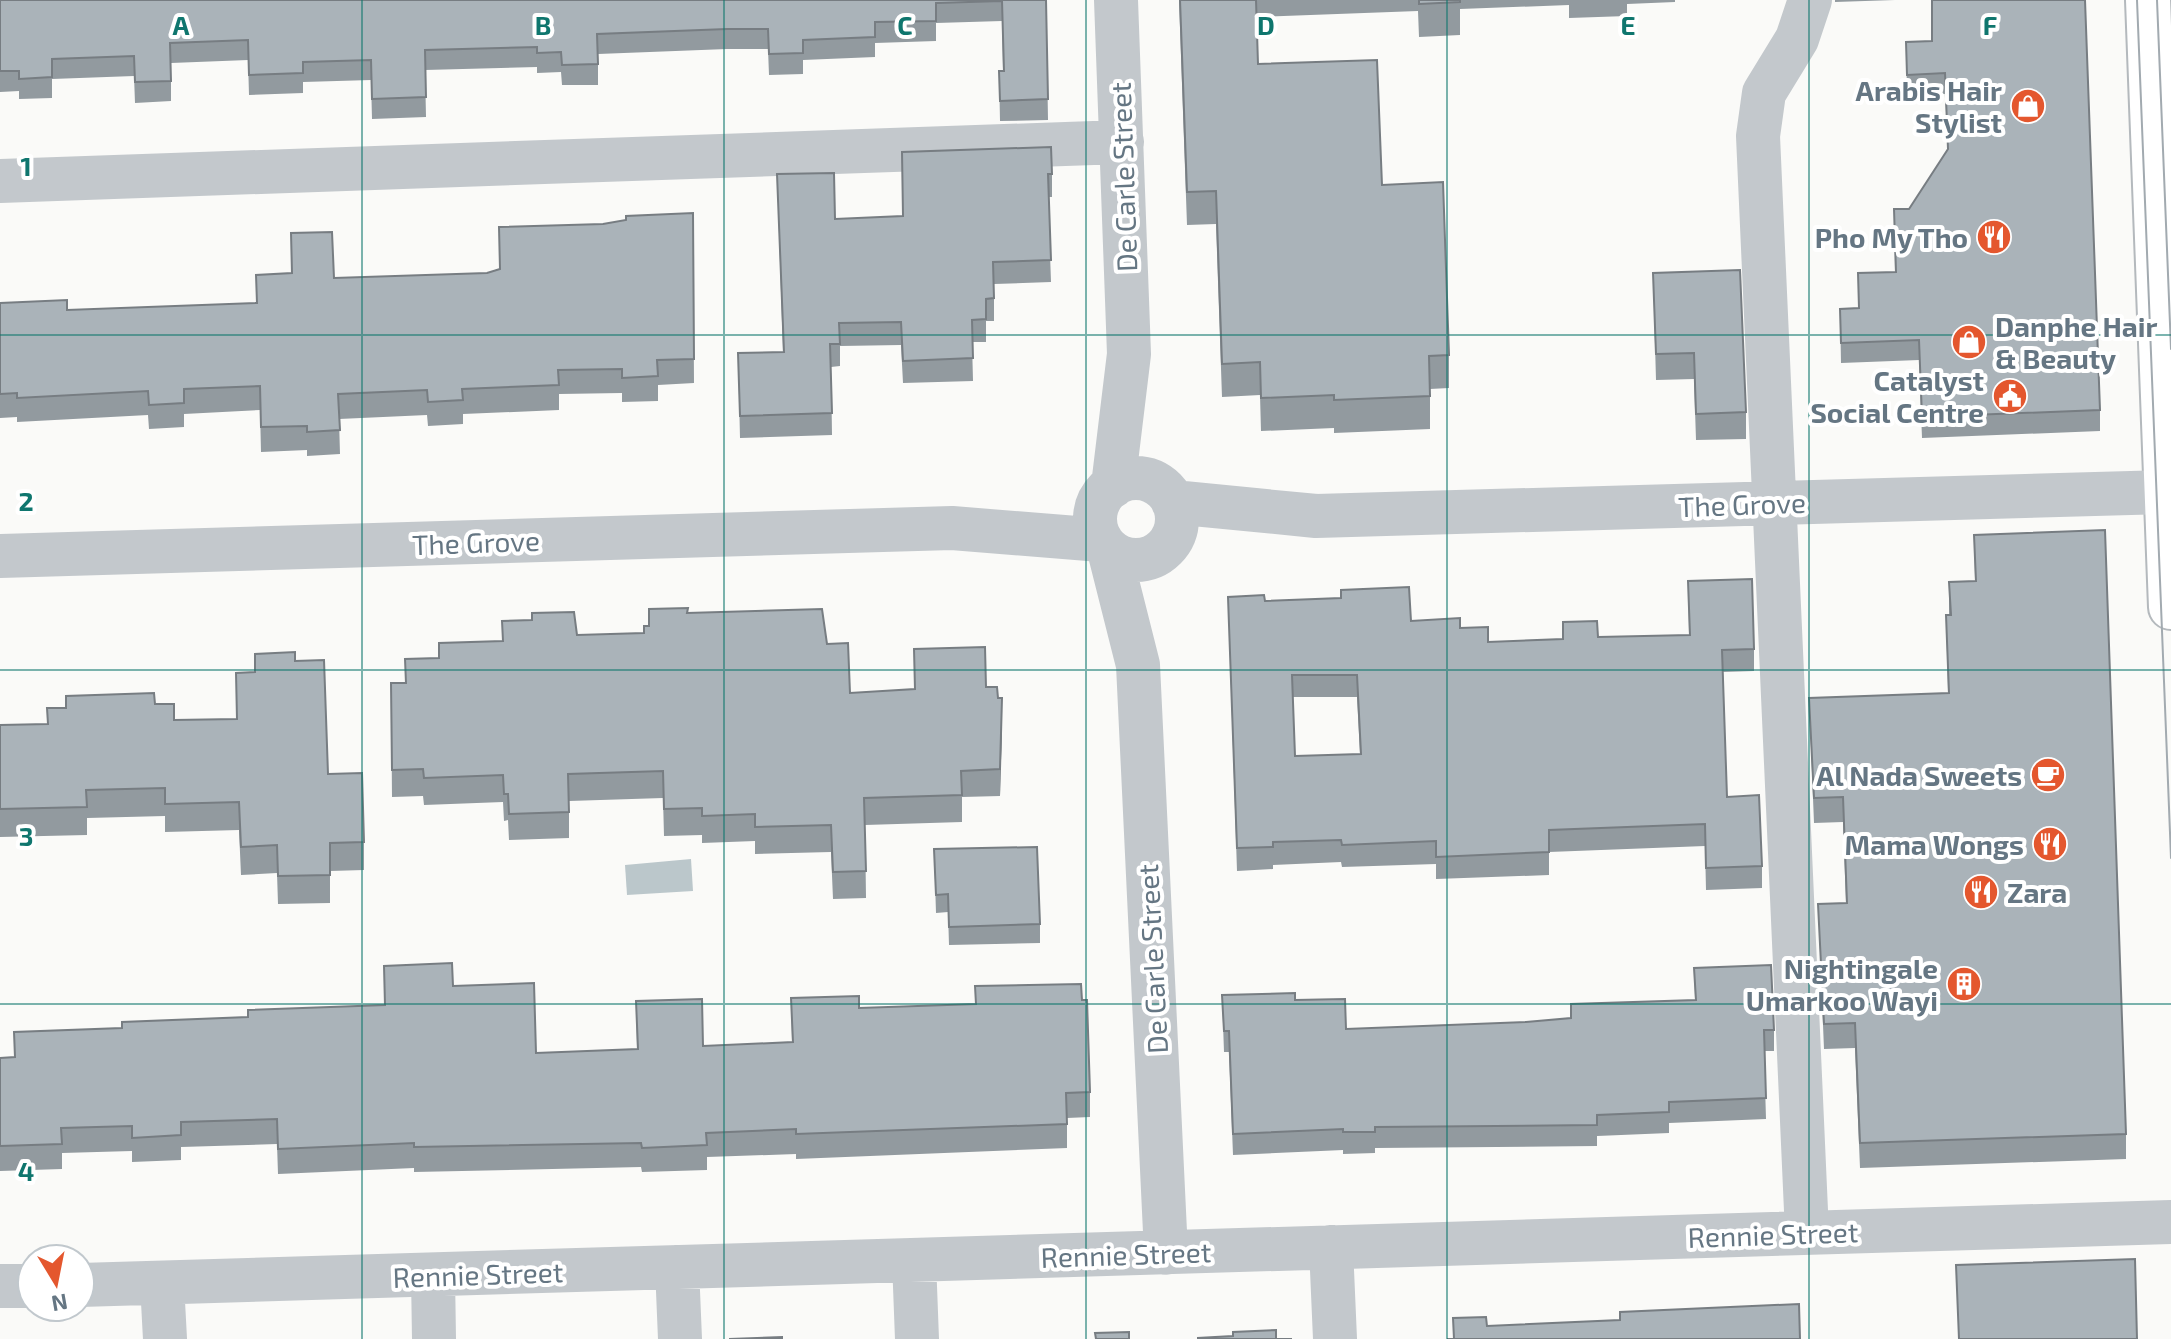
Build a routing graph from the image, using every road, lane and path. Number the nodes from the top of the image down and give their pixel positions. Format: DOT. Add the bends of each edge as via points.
graph roads {
  1 [pos="1116,0"];
  2 [pos="1810,0"];
  3 [pos="2148,0"];
  4 [pos="1122,142"];
  5 [pos="2162,146"];
  6 [pos="0,181"];
  7 [pos="1129,354"];
  8 [pos="1107,492"];
  9 [pos="2167,492"];
  10 [pos="1167,494"];
  11 [pos="1774,503"];
  12 [pos="1316,516"];
  13 [pos="952,528"];
  14 [pos="1105,545"];
  15 [pos="1164,549"];
  16 [pos="0,556"];
  17 [pos="2171,607"];
  18 [pos="1138,665"];
  19 [pos="2171,1222"];
  20 [pos="1807,1233"];
  21 [pos="1331,1247"];
  22 [pos="1166,1253"];
  23 [pos="914,1260"];
  24 [pos="677,1267"];
  25 [pos="433,1275"];
  26 [pos="162,1283"];
  27 [pos="96,1285"];
  28 [pos="165,1339"];
  29 [pos="434,1339"];
  30 [pos="680,1339"];
  31 [pos="917,1339"];
  32 [pos="1335,1339"];
  1 -- 4 [label="street, De Carle Street"];
  2 -- 11 [label="street" via="1797,39 1764,93 1759,118"];
  3 -- 5 [label="highway"];
  4 -- 6 [label="street"];
  4 -- 7 [label="street, De Carle Street"];
  5 -- 9 [label="highway"];
  7 -- 8 [label="street, De Carle Street"];
  7 -- 10 [label="street, De Carle Street"];
  8 -- 10 [label="street" via="1136,478"];
  8 -- 13 [label="street, The Grove"];
  8 -- 14 [label="street" via="1095,519"];
  9 -- 11 [label="street, The Grove"];
  9 -- 17 [label="highway"];
  10 -- 12 [label="street, The Grove"];
  10 -- 15 [label="street" via="1177,524"];
  11 -- 12 [label="street, The Grove"];
  11 -- 20 [label="street"];
  12 -- 15 [label="street, The Grove"];
  13 -- 14 [label="street, The Grove"];
  13 -- 16 [label="street, The Grove"];
  14 -- 15 [label="street" via="1133,560"];
  14 -- 18 [label="street, De Carle Street"];
  15 -- 18 [label="street, De Carle Street"];
  18 -- 22 [label="street, De Carle Street"];
  19 -- 20 [label="street, Rennie Street"];
  20 -- 21 [label="street, Rennie Street"];
  21 -- 22 [label="street, Rennie Street"];
  21 -- 32 [label="street"];
  22 -- 23 [label="street, Rennie Street"];
  23 -- 24 [label="street, Rennie Street"];
  23 -- 31 [label="street"];
  24 -- 25 [label="street, Rennie Street"];
  24 -- 30 [label="street"];
  25 -- 26 [label="street, Rennie Street"];
  25 -- 29 [label="street"];
  26 -- 27 [label="street, Rennie Street"];
  26 -- 28 [label="street"];
}
